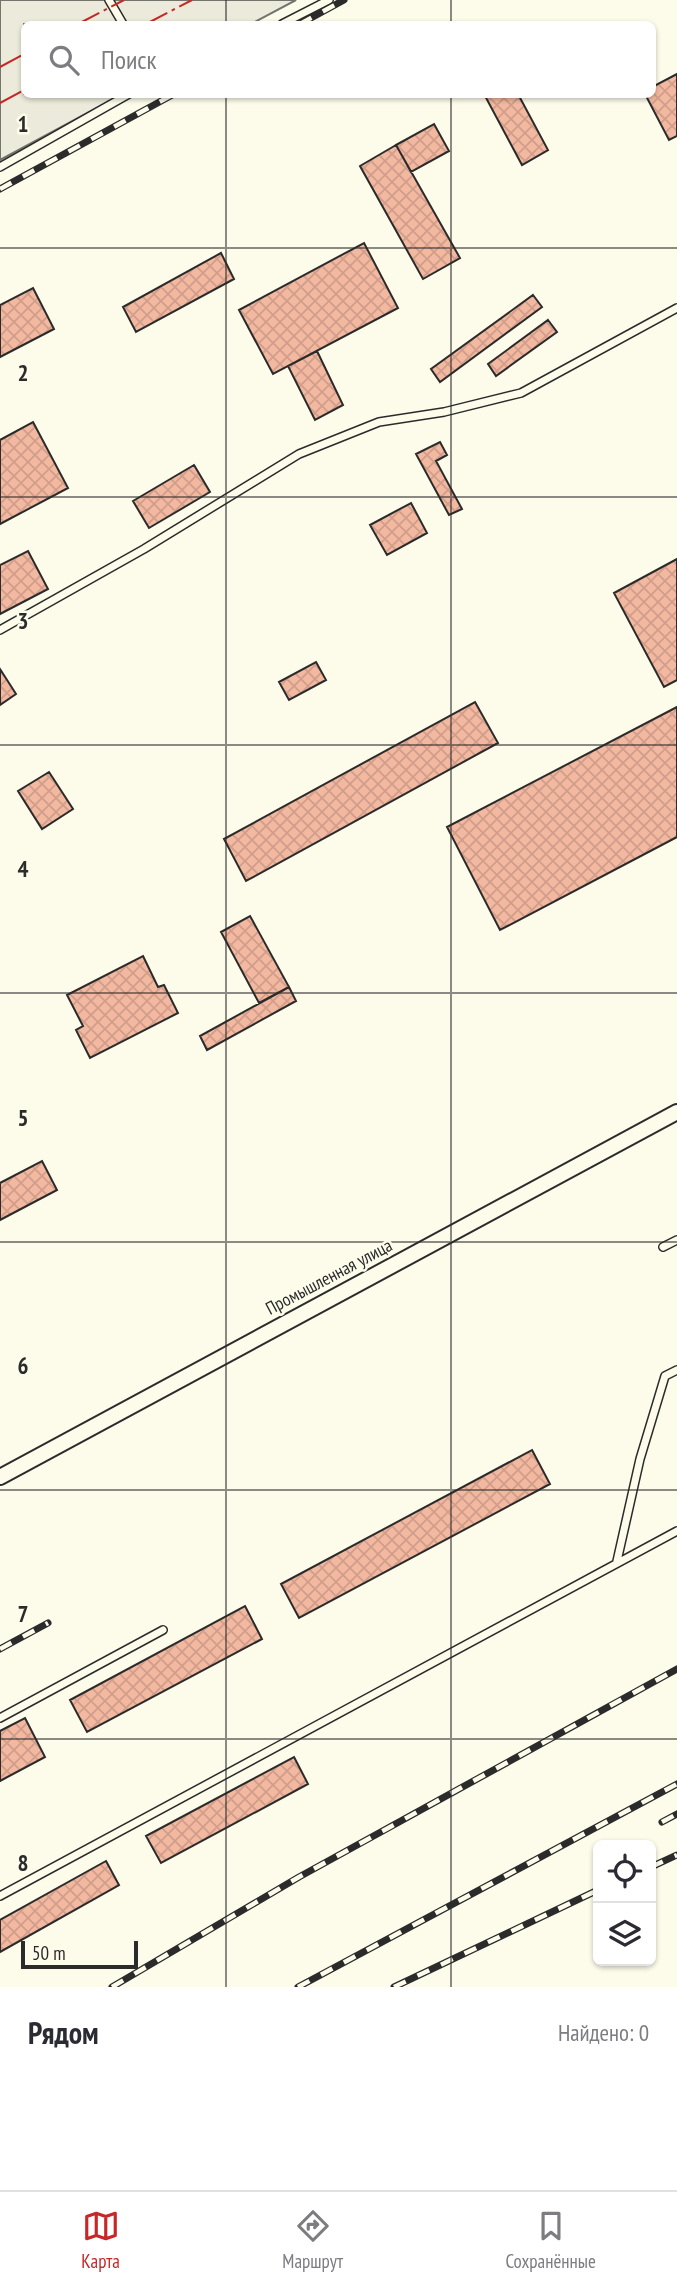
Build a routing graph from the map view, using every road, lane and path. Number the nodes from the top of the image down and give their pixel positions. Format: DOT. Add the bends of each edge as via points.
graph roads {
  1 [pos="109,0"];
  2 [pos="328,0"];
  3 [pos="121,21"];
  4 [pos="288,21"];
  5 [pos="122,98"];
  6 [pos="0,167"];
  7 [pos="677,308"];
  8 [pos="0,630"];
  9 [pos="677,1112"];
  10 [pos="677,1241"];
  11 [pos="663,1247"];
  12 [pos="677,1370"];
  13 [pos="0,1477"];
  14 [pos="677,1531"];
  15 [pos="617,1561"];
  16 [pos="163,1630"];
  17 [pos="0,1718"];
  18 [pos="0,1896"];
  1 -- 3 [label="lane"];
  2 -- 4 [label="lane"];
  5 -- 6 [label="lane"];
  7 -- 8 [label="lane" via="521,393 379,422 299,454 144,550"];
  9 -- 13 [label="street, Промышленная улица"];
  10 -- 11 [label="lane"];
  12 -- 15 [label="lane" via="666,1376 658,1400"];
  14 -- 15 [label="lane"];
  15 -- 18 [label="lane"];
  16 -- 17 [label="lane"];
}
